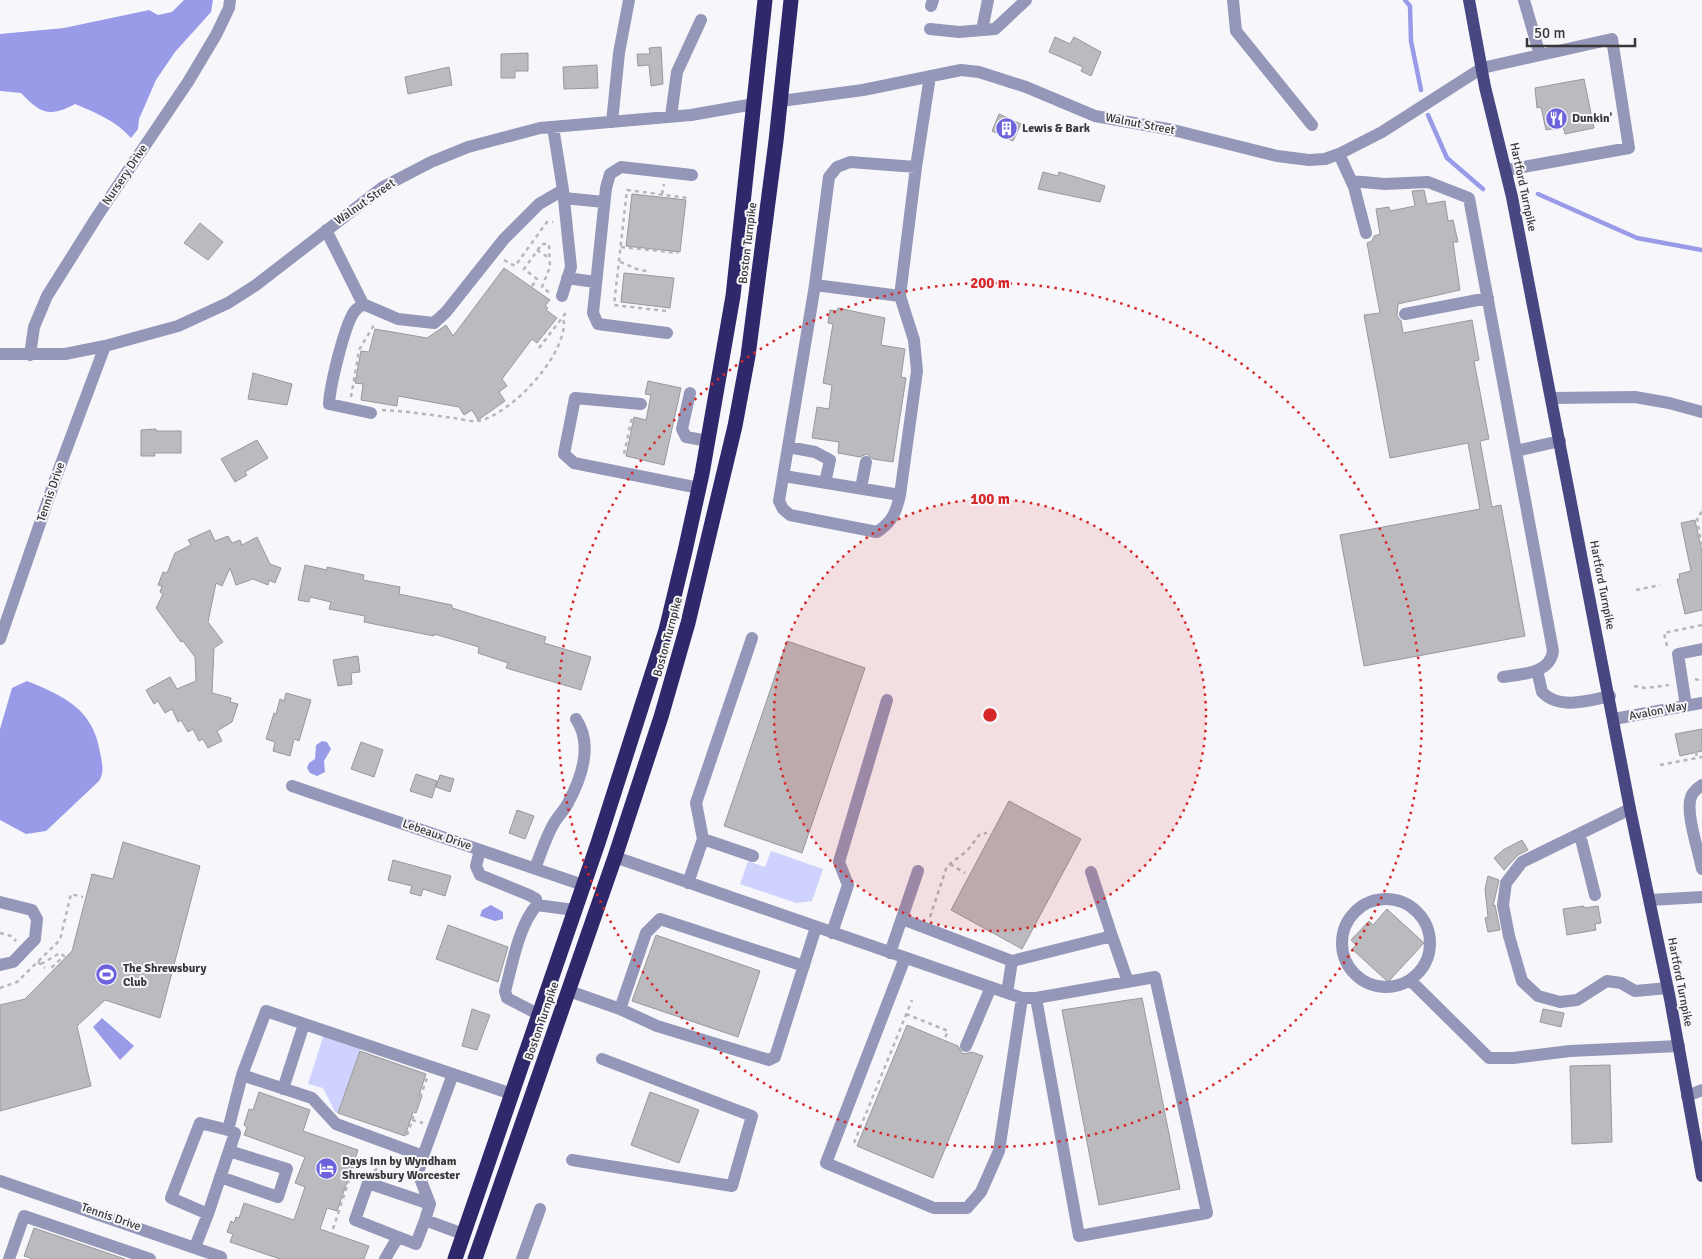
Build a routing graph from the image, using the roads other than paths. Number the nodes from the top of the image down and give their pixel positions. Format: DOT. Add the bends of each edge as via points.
graph roads {
  1 [pos="230,0"];
  2 [pos="629,0"];
  3 [pos="765,0"];
  4 [pos="791,0"];
  5 [pos="988,0"];
  6 [pos="1026,0"];
  7 [pos="1233,0"];
  8 [pos="1524,0"];
  9 [pos="1471,1"];
  10 [pos="702,20"];
  11 [pos="930,29"];
  12 [pos="982,30"];
  13 [pos="1540,55"];
  14 [pos="1482,68"];
  15 [pos="930,76"];
  16 [pos="781,100"];
  17 [pos="754,104"];
  18 [pos="671,116"];
  19 [pos="612,122"];
  20 [pos="1312,125"];
  21 [pos="553,127"];
  22 [pos="1339,154"];
  23 [pos="916,166"];
  24 [pos="1506,170"];
  25 [pos="692,175"];
  26 [pos="1351,181"];
  27 [pos="564,194"];
  28 [pos="604,202"];
  29 [pos="326,230"];
  30 [pos="1366,232"];
  31 [pos="567,278"];
  32 [pos="595,282"];
  33 [pos="815,285"];
  34 [pos="900,296"];
  35 [pos="556,297"];
  36 [pos="1488,298"];
  37 [pos="363,304"];
  38 [pos="1405,314"];
  39 [pos="667,333"];
  40 [pos="105,346"];
  41 [pos="0,354"];
  42 [pos="30,355"];
  43 [pos="690,393"];
  44 [pos="1551,398"];
  45 [pos="638,403"];
  46 [pos="1702,412"];
  47 [pos="371,413"];
  48 [pos="708,441"];
  49 [pos="1560,442"];
  50 [pos="788,447"];
  51 [pos="1516,451"];
  52 [pos="866,462"];
  53 [pos="784,476"];
  54 [pos="825,483"];
  55 [pos="699,488"];
  56 [pos="861,488"];
  57 [pos="900,495"];
  58 [pos="752,638"];
  59 [pos="0,639"];
  60 [pos="1702,649"];
  61 [pos="1537,670"];
  62 [pos="1503,677"];
  63 [pos="1610,696"];
  64 [pos="887,700"];
  65 [pos="1702,703"];
  66 [pos="1686,706"];
  67 [pos="576,719"];
  68 [pos="1614,720"];
  69 [pos="1702,785"];
  70 [pos="292,786"];
  71 [pos="1630,809"];
  72 [pos="1696,812"];
  73 [pos="1580,835"];
  74 [pos="703,838"];
  75 [pos="1699,842"];
  76 [pos="480,850"];
  77 [pos="753,856"];
  78 [pos="615,857"];
  79 [pos="535,868"];
  80 [pos="1702,869"];
  81 [pos="918,871"];
  82 [pos="1091,872"];
  83 [pos="688,882"];
  84 [pos="583,885"];
  85 [pos="1595,895"];
  86 [pos="1702,897"];
  87 [pos="1650,900"];
  88 [pos="0,902"];
  89 [pos="537,905"];
  90 [pos="574,910"];
  91 [pos="902,919"];
  92 [pos="816,927"];
  93 [pos="832,933"];
  94 [pos="1112,936"];
  95 [pos="890,953"];
  96 [pos="905,958"];
  97 [pos="1012,961"];
  98 [pos="0,965"];
  99 [pos="804,966"];
  100 [pos="1410,980"];
  101 [pos="1128,982"];
  102 [pos="991,987"];
  103 [pos="1668,988"];
  104 [pos="569,991"];
  105 [pos="1007,993"];
  106 [pos="1022,998"];
  107 [pos="1036,998"];
  108 [pos="620,1009"];
  109 [pos="538,1014"];
  110 [pos="304,1024"];
  111 [pos="966,1046"];
  112 [pos="1679,1046"];
  113 [pos="602,1059"];
  114 [pos="453,1074"];
  115 [pos="242,1075"];
  116 [pos="283,1089"];
  117 [pos="1702,1090"];
  118 [pos="512,1094"];
  119 [pos="1687,1096"];
  120 [pos="228,1130"];
  121 [pos="229,1150"];
  122 [pos="423,1156"];
  123 [pos="572,1160"];
  124 [pos="1702,1176"];
  125 [pos="220,1177"];
  126 [pos="0,1180"];
  127 [pos="430,1204"];
  128 [pos="540,1209"];
  129 [pos="208,1214"];
  130 [pos="425,1220"];
  131 [pos="463,1234"];
  132 [pos="398,1236"];
  133 [pos="195,1247"];
  134 [pos="221,1257"];
  135 [pos="9,1259"];
  136 [pos="150,1259"];
  137 [pos="385,1259"];
  138 [pos="454,1259"];
  139 [pos="475,1259"];
  140 [pos="522,1259"];
  1 -- 42 [label="street, Nursery Drive" via="216,35 192,74 47,296 34,327"];
  2 -- 19 [label="street"];
  3 -- 17 [label="highway, Boston Turnpike"];
  4 -- 16 [label="highway, Boston Turnpike"];
  5 -- 12 [label="street"];
  6 -- 12 [label="street" via="995,29"];
  7 -- 20 [label="street" via="1236,31"];
  8 -- 13 [label="street"];
  9 -- 14 [label="main road, Hartford Turnpike"];
  10 -- 18 [label="street" via="677,72"];
  11 -- 12 [label="street"];
  13 -- 14 [label="street, Walnut Street"];
  13 -- 24 [label="street, Walnut Street" via="1612,39 1629,148"];
  14 -- 22 [label="street, Walnut Street" via="1382,132"];
  14 -- 24 [label="main road, Hartford Turnpike"];
  15 -- 16 [label="street, Walnut Street" via="838,94"];
  15 -- 22 [label="street, Walnut Street" via="961,70 979,72 1026,87 1095,116 1173,130 1277,156 1309,160"];
  15 -- 23 [label="street"];
  16 -- 78 [label="highway, Boston Turnpike" via="753,321 735,426 675,670"];
  17 -- 18 [label="street, Walnut Street"];
  17 -- 48 [label="highway, Boston Turnpike" via="740,246"];
  18 -- 19 [label="street, Walnut Street"];
  19 -- 21 [label="street, Walnut Street"];
  21 -- 27 [label="street"];
  21 -- 29 [label="street, Walnut Street" via="504,136 431,162 383,187"];
  22 -- 26 [label="street"];
  23 -- 33 [label="street" via="850,162 837,167 829,177"];
  23 -- 34 [label="street"];
  24 -- 44 [label="main road, Hartford Turnpike"];
  25 -- 28 [label="street" via="621,167 610,174"];
  26 -- 30 [label="street"];
  26 -- 36 [label="street" via="1385,184 1428,182 1469,198"];
  27 -- 28 [label="street"];
  27 -- 31 [label="street" via="571,267"];
  27 -- 37 [label="street" via="539,204 504,239 434,323 398,319"];
  28 -- 32 [label="street"];
  29 -- 37 [label="street"];
  29 -- 40 [label="street, Walnut Street" via="228,303 178,326"];
  31 -- 32 [label="street"];
  31 -- 35 [label="street"];
  32 -- 39 [label="street" via="592,313 598,324"];
  33 -- 34 [label="street"];
  33 -- 50 [label="street"];
  34 -- 57 [label="street" via="914,340 917,371"];
  36 -- 38 [label="street"];
  36 -- 51 [label="street"];
  37 -- 47 [label="street" via="354,312 330,386 329,404"];
  40 -- 42 [label="street, Walnut Street" via="66,354"];
  40 -- 59 [label="street, Tennis Drive"];
  41 -- 42 [label="street, Walnut Street"];
  43 -- 48 [label="street" via="682,429 686,438"];
  44 -- 46 [label="street" via="1635,397"];
  44 -- 49 [label="main road, Hartford Turnpike"];
  45 -- 55 [label="street" via="575,398 564,454 574,463"];
  48 -- 55 [label="highway, Boston Turnpike"];
  49 -- 51 [label="street"];
  49 -- 63 [label="main road, Hartford Turnpike"];
  50 -- 53 [label="street"];
  50 -- 54 [label="street" via="815,452 830,460"];
  51 -- 61 [label="street" via="1553,652 1550,662"];
  52 -- 56 [label="street"];
  53 -- 54 [label="street"];
  53 -- 57 [label="street" via="779,501 790,515 877,532 895,515"];
  54 -- 56 [label="street"];
  55 -- 84 [label="highway, Boston Turnpike" via="666,630"];
  56 -- 57 [label="street"];
  58 -- 74 [label="street" via="696,803"];
  60 -- 66 [label="street" via="1678,654"];
  61 -- 62 [label="street"];
  61 -- 63 [label="street" via="1542,692 1554,700 1579,702"];
  63 -- 68 [label="main road, Hartford Turnpike"];
  64 -- 93 [label="street" via="839,862 848,885"];
  65 -- 66 [label="street, Avalon Way"];
  66 -- 68 [label="street, Avalon Way"];
  67 -- 79 [label="street" via="585,738 584,758 568,803 552,826"];
  68 -- 71 [label="main road, Hartford Turnpike"];
  69 -- 72 [label="street" via="1690,797"];
  70 -- 76 [label="street, Lebeaux Drive"];
  71 -- 73 [label="street"];
  71 -- 87 [label="main road, Hartford Turnpike"];
  72 -- 75 [label="street"];
  73 -- 85 [label="street"];
  73 -- 103 [label="street" via="1522,862 1506,883 1503,905 1522,981 1538,996 1560,1002 1577,1000 1607,981 1621,983 1634,991"];
  74 -- 77 [label="street"];
  74 -- 83 [label="street"];
  75 -- 80 [label="street"];
  76 -- 79 [label="street, Lebeaux Drive"];
  76 -- 89 [label="street" via="476,866 480,874 530,895 536,899"];
  78 -- 83 [label="street"];
  78 -- 104 [label="highway, Boston Turnpike"];
  79 -- 84 [label="street, Lebeaux Drive"];
  81 -- 91 [label="street"];
  82 -- 94 [label="street"];
  83 -- 92 [label="street"];
  84 -- 90 [label="highway, Boston Turnpike"];
  86 -- 87 [label="street"];
  87 -- 103 [label="main road, Hartford Turnpike"];
  88 -- 98 [label="street" via="32,910 37,919 35,939 13,962"];
  89 -- 90 [label="street"];
  89 -- 109 [label="street" via="525,924 505,991 507,998"];
  90 -- 109 [label="highway, Boston Turnpike"];
  91 -- 95 [label="street"];
  91 -- 97 [label="street"];
  92 -- 93 [label="street"];
  92 -- 99 [label="street"];
  93 -- 95 [label="street"];
  94 -- 97 [label="street"];
  94 -- 101 [label="street"];
  95 -- 96 [label="street"];
  96 -- 102 [label="street"];
  96 -- 106 [label="street" via="826,1163 934,1208 967,1208 981,1192 999,1151"];
  97 -- 105 [label="street"];
  99 -- 108 [label="street" via="660,919 646,933"];
  99 -- 108 [label="street" via="775,1057 768,1060 657,1026"];
  100 -- 100 [label="street" via="1421,971 1428,958 1428,928 1408,905 1394,900 1379,900 1365,905 1353,914 1342,940 1349,966 1370,984 1391,987"];
  100 -- 112 [label="street" via="1489,1058"];
  101 -- 107 [label="street"];
  101 -- 107 [label="street" via="1155,977 1206,1213 1079,1236"];
  102 -- 105 [label="street"];
  102 -- 111 [label="street"];
  103 -- 112 [label="main road, Hartford Turnpike"];
  104 -- 108 [label="street"];
  104 -- 139 [label="highway, Boston Turnpike"];
  105 -- 106 [label="street"];
  106 -- 107 [label="street"];
  109 -- 118 [label="highway, Boston Turnpike"];
  110 -- 114 [label="street"];
  110 -- 115 [label="street" via="266,1011"];
  110 -- 116 [label="street"];
  112 -- 119 [label="main road, Hartford Turnpike"];
  113 -- 123 [label="street" via="752,1116 735,1177 732,1186"];
  114 -- 118 [label="street"];
  114 -- 122 [label="street"];
  115 -- 116 [label="street"];
  115 -- 120 [label="street"];
  116 -- 122 [label="street" via="312,1098 336,1124"];
  117 -- 119 [label="street"];
  118 -- 131 [label="highway, Boston Turnpike"];
  119 -- 124 [label="main road, Hartford Turnpike"];
  120 -- 121 [label="street" via="235,1133"];
  120 -- 129 [label="street" via="200,1123 171,1198"];
  121 -- 125 [label="street"];
  121 -- 125 [label="street" via="287,1169 278,1197"];
  122 -- 127 [label="street" via="418,1173"];
  125 -- 129 [label="street"];
  126 -- 133 [label="street, Tennis Drive"];
  127 -- 130 [label="street"];
  127 -- 132 [label="street" via="368,1183 355,1220"];
  128 -- 140 [label="street"];
  129 -- 133 [label="street"];
  130 -- 131 [label="street"];
  130 -- 132 [label="street" via="416,1244"];
  131 -- 138 [label="highway, Boston Turnpike"];
  132 -- 137 [label="street"];
  133 -- 134 [label="street, Tennis Drive"];
  135 -- 136 [label="street" via="24,1216"];
}
